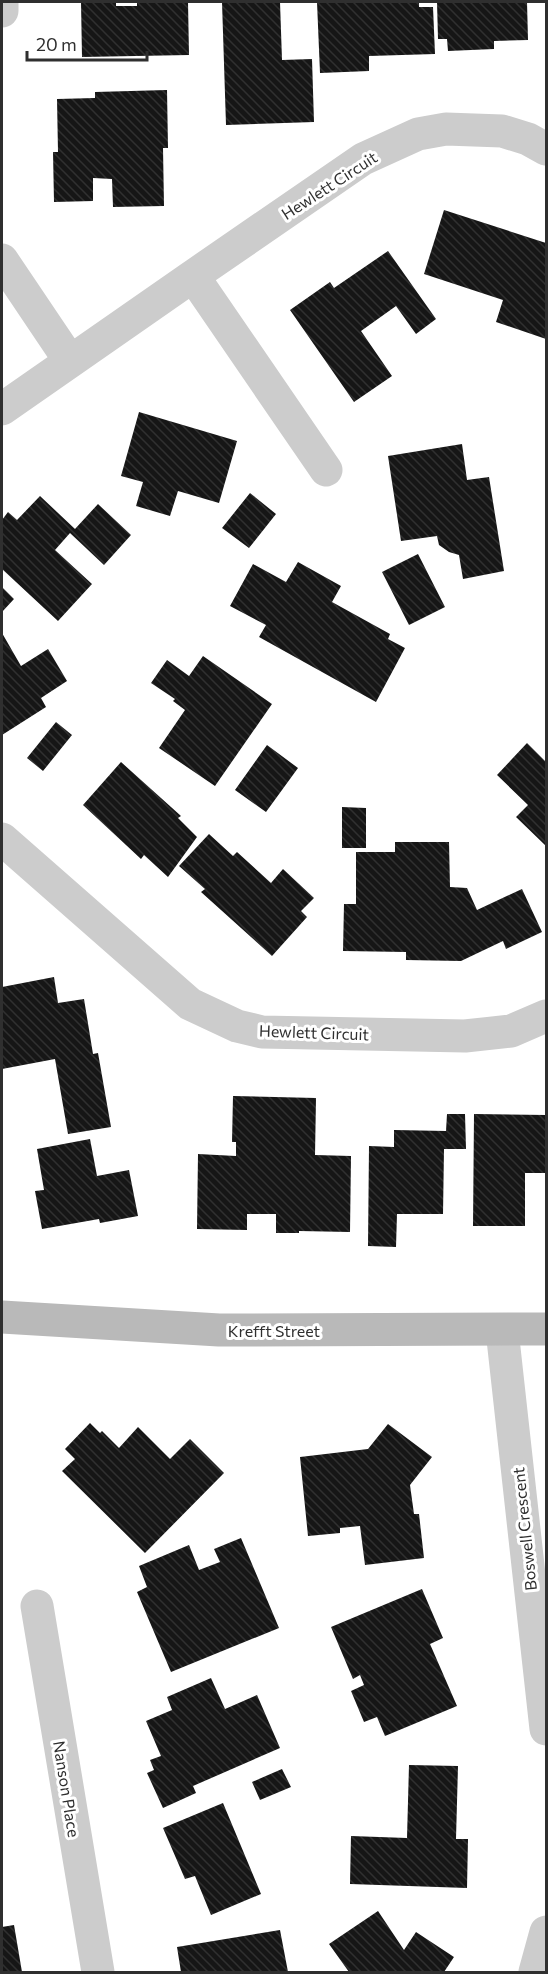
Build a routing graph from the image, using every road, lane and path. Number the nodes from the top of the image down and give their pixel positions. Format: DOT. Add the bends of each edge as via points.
graph roads {
  1 [pos="2,2"];
  2 [pos="2,11"];
  3 [pos="546,149"];
  4 [pos="2,260"];
  5 [pos="193,276"];
  6 [pos="70,361"];
  7 [pos="2,408"];
  8 [pos="326,470"];
  9 [pos="2,839"];
  10 [pos="546,1016"];
  11 [pos="2,1317"];
  12 [pos="502,1329"];
  13 [pos="546,1329"];
  14 [pos="37,1606"];
  15 [pos="546,1729"];
  16 [pos="546,1932"];
  17 [pos="98,1972"];
  18 [pos="535,1972"];
  1 -- 2 [label="street"];
  3 -- 5 [label="street, Hewlett Circuit" via="502,131 446,129 418,134 363,159"];
  4 -- 6 [label="street"];
  5 -- 6 [label="street, Hewlett Circuit"];
  5 -- 8 [label="street"];
  6 -- 7 [label="street, Hewlett Circuit"];
  9 -- 10 [label="street, Hewlett Circuit" via="190,1004 237,1026 262,1032 465,1036 511,1031"];
  11 -- 12 [label="street, Krefft Street" via="219,1330"];
  12 -- 13 [label="street, Krefft Street"];
  12 -- 15 [label="street, Boswell Crescent"];
  14 -- 17 [label="street, Nanson Place"];
  16 -- 18 [label="street"];
}
